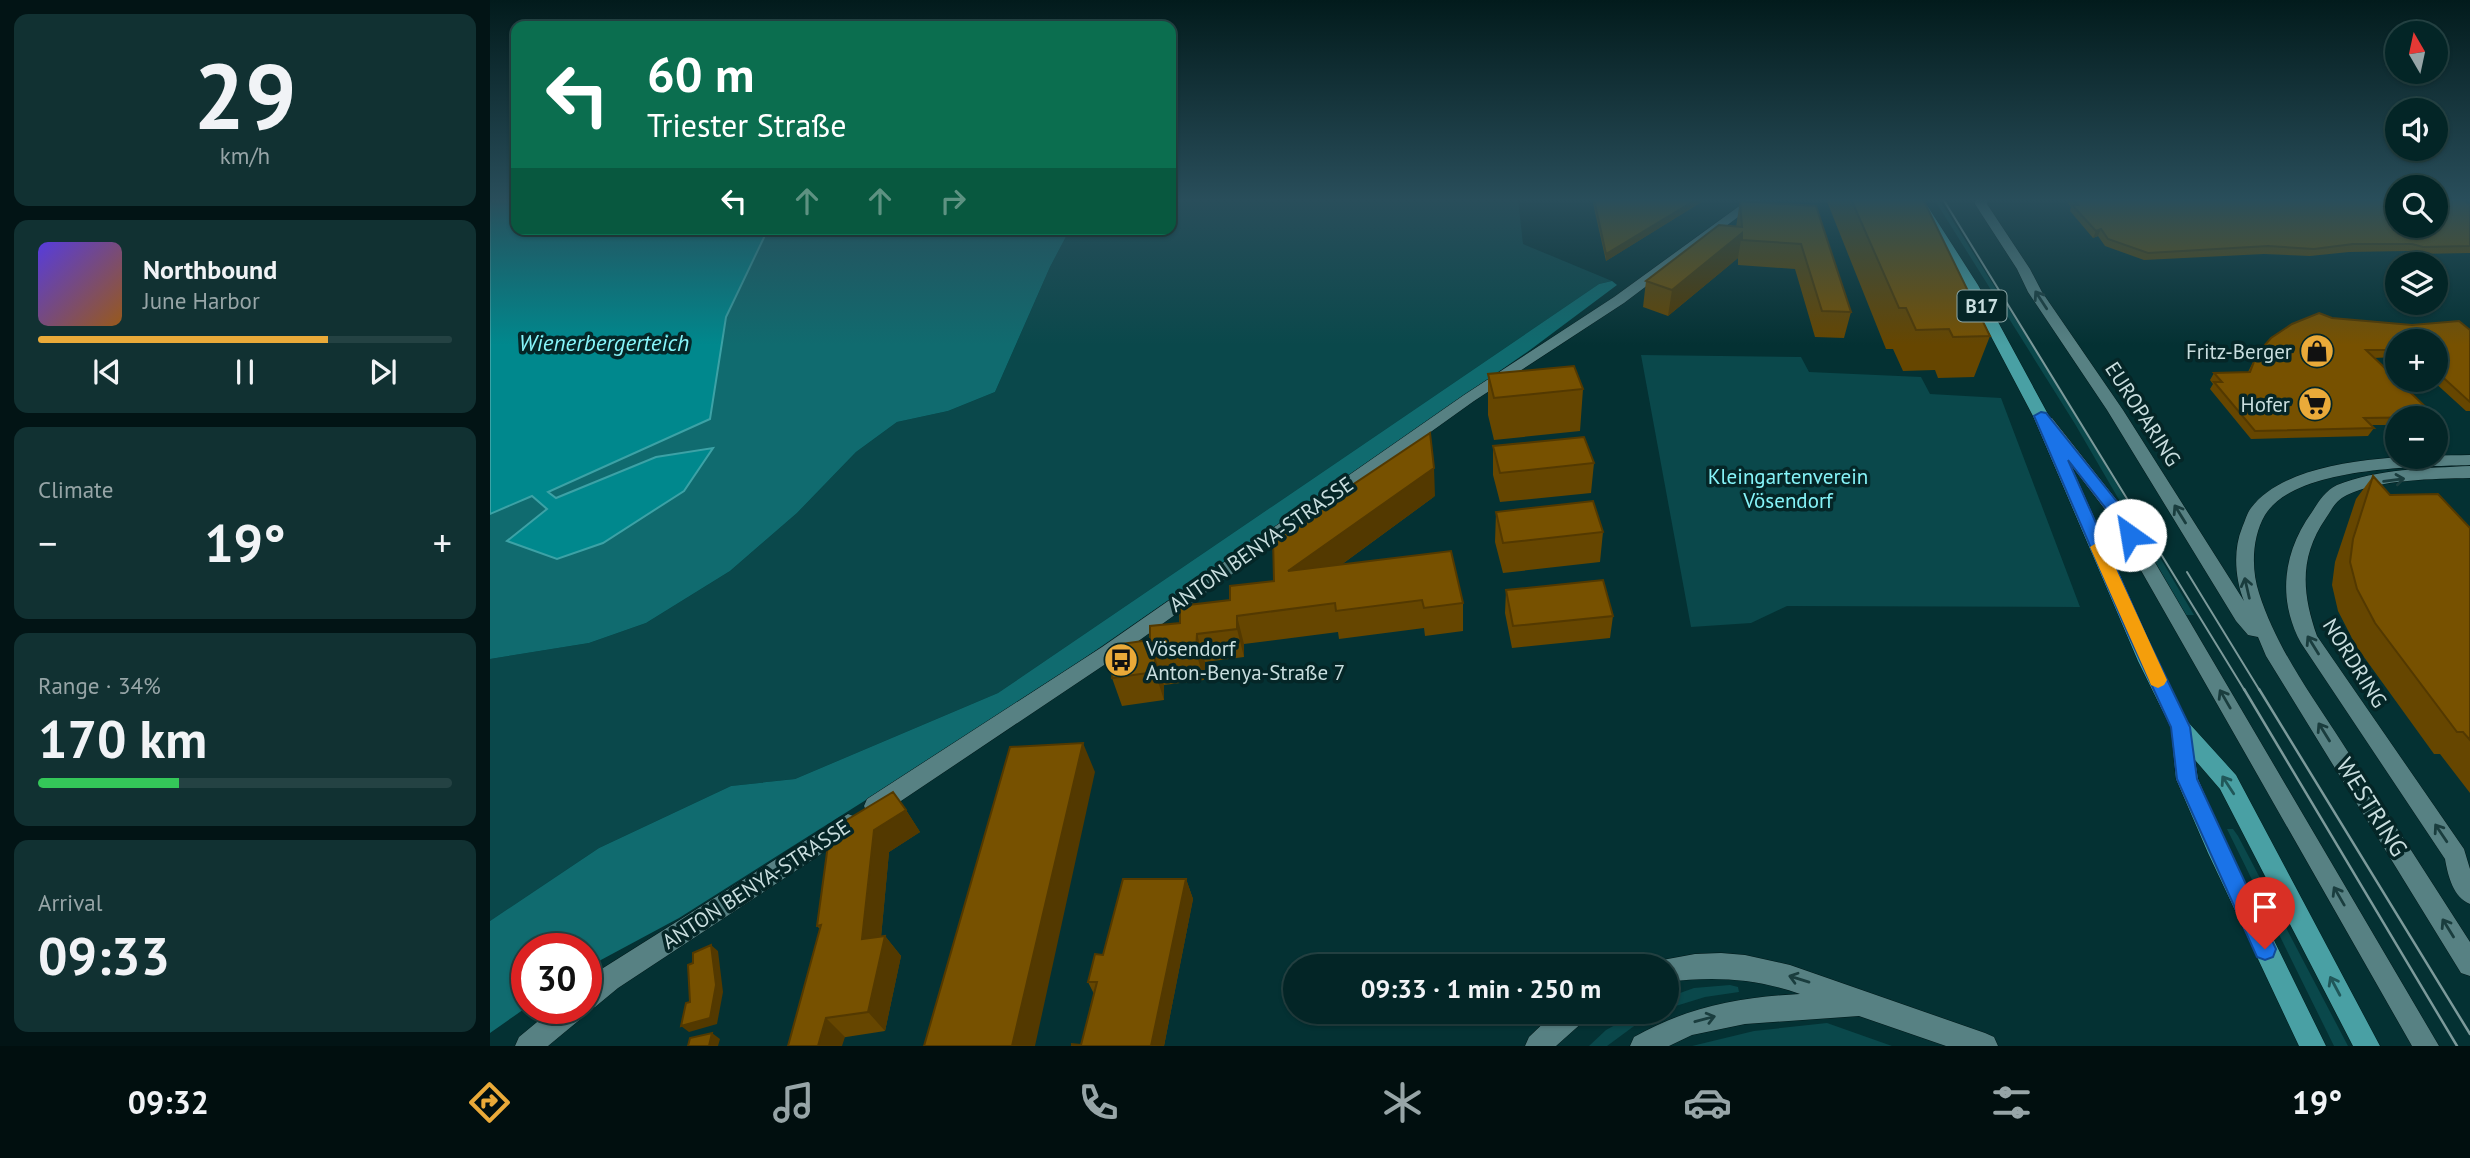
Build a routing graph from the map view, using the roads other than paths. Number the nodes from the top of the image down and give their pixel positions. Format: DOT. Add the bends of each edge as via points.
graph roads {
  1 [pos="1690,248"];
  2 [pos="1948,248"];
  3 [pos="2009,248"];
  4 [pos="2041,416"];
  5 [pos="2470,460"];
  6 [pos="2470,472"];
  7 [pos="2273,651"];
  8 [pos="2181,727"];
  9 [pos="2470,893"];
  10 [pos="2470,964"];
  11 [pos="1679,968"];
  12 [pos="602,985"];
  13 [pos="1862,1004"];
  14 [pos="555,1024"];
  15 [pos="1559,1024"];
  16 [pos="528,1046"];
  17 [pos="1538,1046"];
  18 [pos="1643,1046"];
  19 [pos="1985,1046"];
  20 [pos="2313,1046"];
  21 [pos="2367,1046"];
  22 [pos="2426,1046"];
  1 -- 12 [label="street, ANTON BENYA-STRASSE" via="1098,659"];
  2 -- 4 [label="main road, B17"];
  7 -- 3 [label="street, EUROPARING, one-way" via="2243,616"];
  4 -- 8 [label="main road, B17"];
  22 -- 4 [label="street, one-way" via="2117,512"];
  7 -- 5 [label="street, one-way" via="2255,617 2242,556 2245,534 2257,511 2275,493 2297,480 2334,470 2376,463"];
  9 -- 6 [label="street, NORDRING, one-way" via="2460,877 2456,856 2308,638 2293,584 2296,555 2333,495 2384,481"];
  10 -- 7 [label="street, WESTRING, one-way"];
  8 -- 20 [label="main road, B17" via="2187,779"];
  21 -- 8 [label="main road, B17, one-way" via="2228,782"];
  13 -- 11 [label="street, one-way" via="1803,980 1755,968 1731,964"];
  18 -- 13 [label="street, one-way" via="1704,1017"];
  13 -- 19 [label="street"];
  14 -- 16 [label="street"];
  15 -- 17 [label="street"];
}
